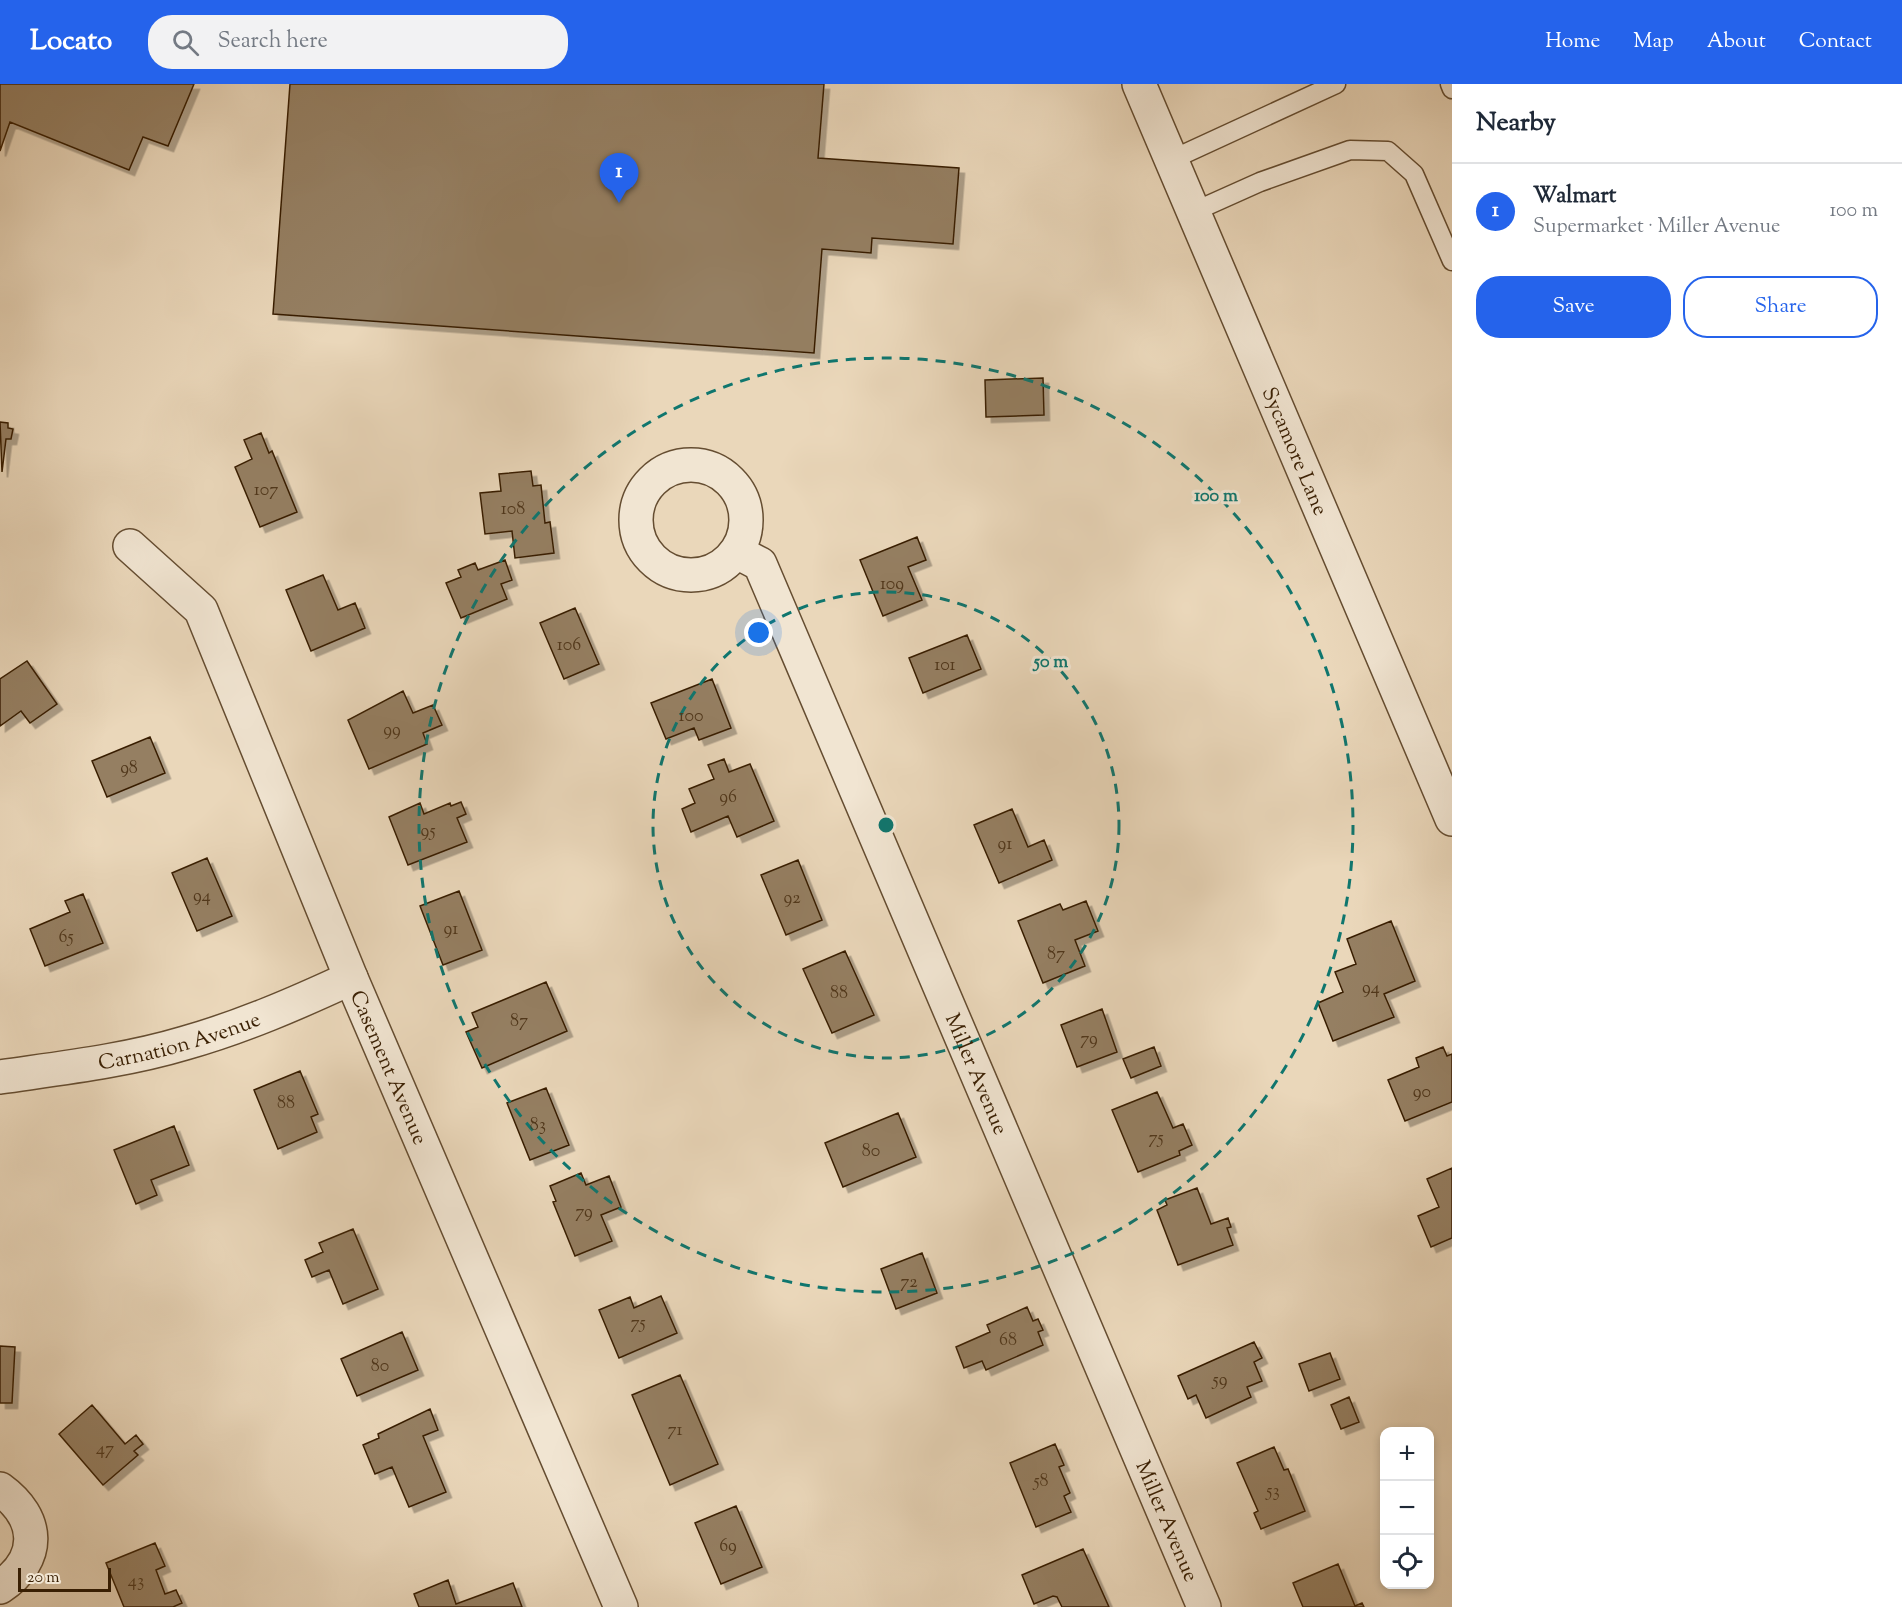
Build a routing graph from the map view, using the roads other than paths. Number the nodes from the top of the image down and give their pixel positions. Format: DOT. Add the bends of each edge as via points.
graph roads {
  1 [pos="1139,84"];
  2 [pos="1336,84"];
  3 [pos="1450,84"];
  4 [pos="1452,89"];
  5 [pos="1171,160"];
  6 [pos="1193,212"];
  7 [pos="1452,261"];
  8 [pos="130,546"];
  9 [pos="737,552"];
  10 [pos="1452,819"];
  11 [pos="351,978"];
  12 [pos="0,1077"];
  13 [pos="0,1489"];
  14 [pos="0,1587"];
  15 [pos="0,1597"];
  16 [pos="4,1607"];
  17 [pos="621,1607"];
  18 [pos="1204,1607"];
  1 -- 5 [label="street, Sycamore Lane"];
  2 -- 5 [label="lane"];
  3 -- 4 [label="lane"];
  5 -- 6 [label="street, Sycamore Lane"];
  6 -- 7 [label="lane" via="1260,182 1350,150 1388,151 1414,174"];
  6 -- 10 [label="street, Sycamore Lane"];
  8 -- 11 [label="street, Casement Avenue" via="201,610"];
  9 -- 18 [label="street, Miller Avenue" via="760,564"];
  11 -- 12 [label="street, Carnation Avenue" via="283,1009 184,1044"];
  11 -- 17 [label="street, Casement Avenue"];
  13 -- 14 [label="street" via="16,1501 28,1519 32,1540 27,1560 15,1577"];
  15 -- 16 [label="street"];
}
